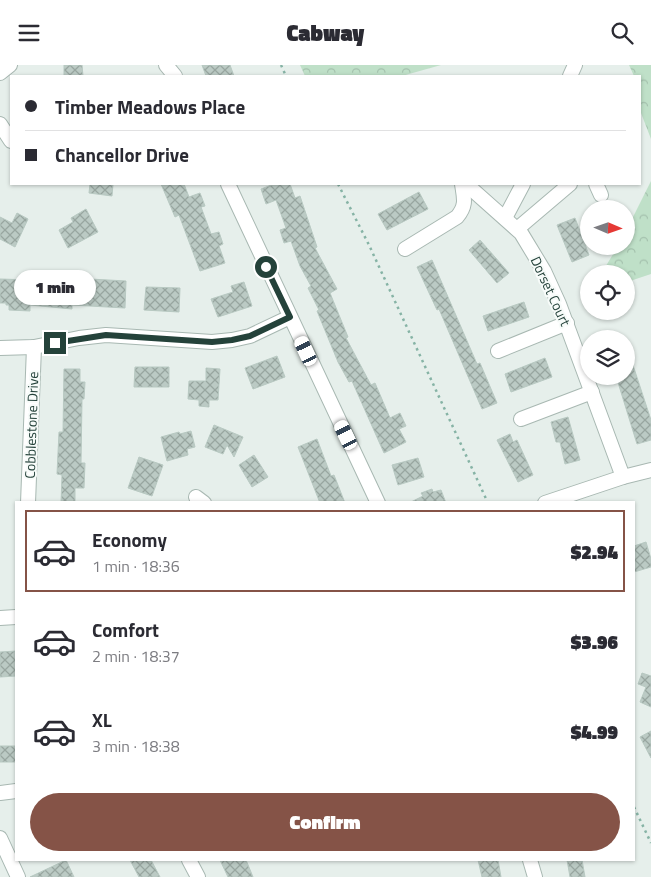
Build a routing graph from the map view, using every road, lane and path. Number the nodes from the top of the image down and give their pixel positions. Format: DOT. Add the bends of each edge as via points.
graph roads {
  1 [pos="10,65"];
  2 [pos="166,65"];
  3 [pos="0,73"];
  4 [pos="174,75"];
  5 [pos="0,124"];
  6 [pos="10,139"];
  7 [pos="228,185"];
  8 [pos="339,185"];
  9 [pos="462,185"];
  10 [pos="467,185"];
  11 [pos="522,185"];
  12 [pos="569,185"];
  13 [pos="505,218"];
  14 [pos="517,229"];
  15 [pos="405,249"];
  16 [pos="290,317"];
  17 [pos="567,323"];
  18 [pos="34,347"];
  19 [pos="0,349"];
  20 [pos="498,351"];
  21 [pos="592,392"];
  22 [pos="521,419"];
  23 [pos="651,470"];
  24 [pos="623,477"];
  25 [pos="28,501"];
  26 [pos="377,501"];
  27 [pos="487,501"];
  28 [pos="551,501"];
  29 [pos="15,617"];
  30 [pos="0,618"];
  31 [pos="15,791"];
  32 [pos="0,793"];
  33 [pos="635,809"];
  34 [pos="0,838"];
  35 [pos="651,843"];
  36 [pos="190,861"];
  37 [pos="530,861"];
  38 [pos="18,877"];
  39 [pos="198,877"];
  40 [pos="535,877"];
  1 -- 3 [label="street"];
  2 -- 4 [label="street"];
  5 -- 6 [label="street"];
  7 -- 16 [label="street"];
  8 -- 27 [label="path"];
  9 -- 15 [label="street" via="465,200 457,217"];
  10 -- 13 [label="street, Dorset Court"];
  11 -- 13 [label="street"];
  12 -- 14 [label="street"];
  13 -- 14 [label="street, Dorset Court"];
  14 -- 17 [label="street, Dorset Court" via="544,271"];
  16 -- 18 [label="street" via="250,336 232,340 212,342 106,335"];
  16 -- 26 [label="street"];
  17 -- 20 [label="street"];
  17 -- 21 [label="street, Dorset Court"];
  18 -- 19 [label="street"];
  18 -- 25 [label="street, Cobblestone Drive"];
  21 -- 22 [label="street"];
  21 -- 24 [label="street, Dorset Court"];
  23 -- 24 [label="street"];
  24 -- 28 [label="street"];
  29 -- 30 [label="street"];
  31 -- 32 [label="street"];
  33 -- 35 [label="path"];
  34 -- 38 [label="street"];
  36 -- 39 [label="street"];
  37 -- 40 [label="street"];
}
